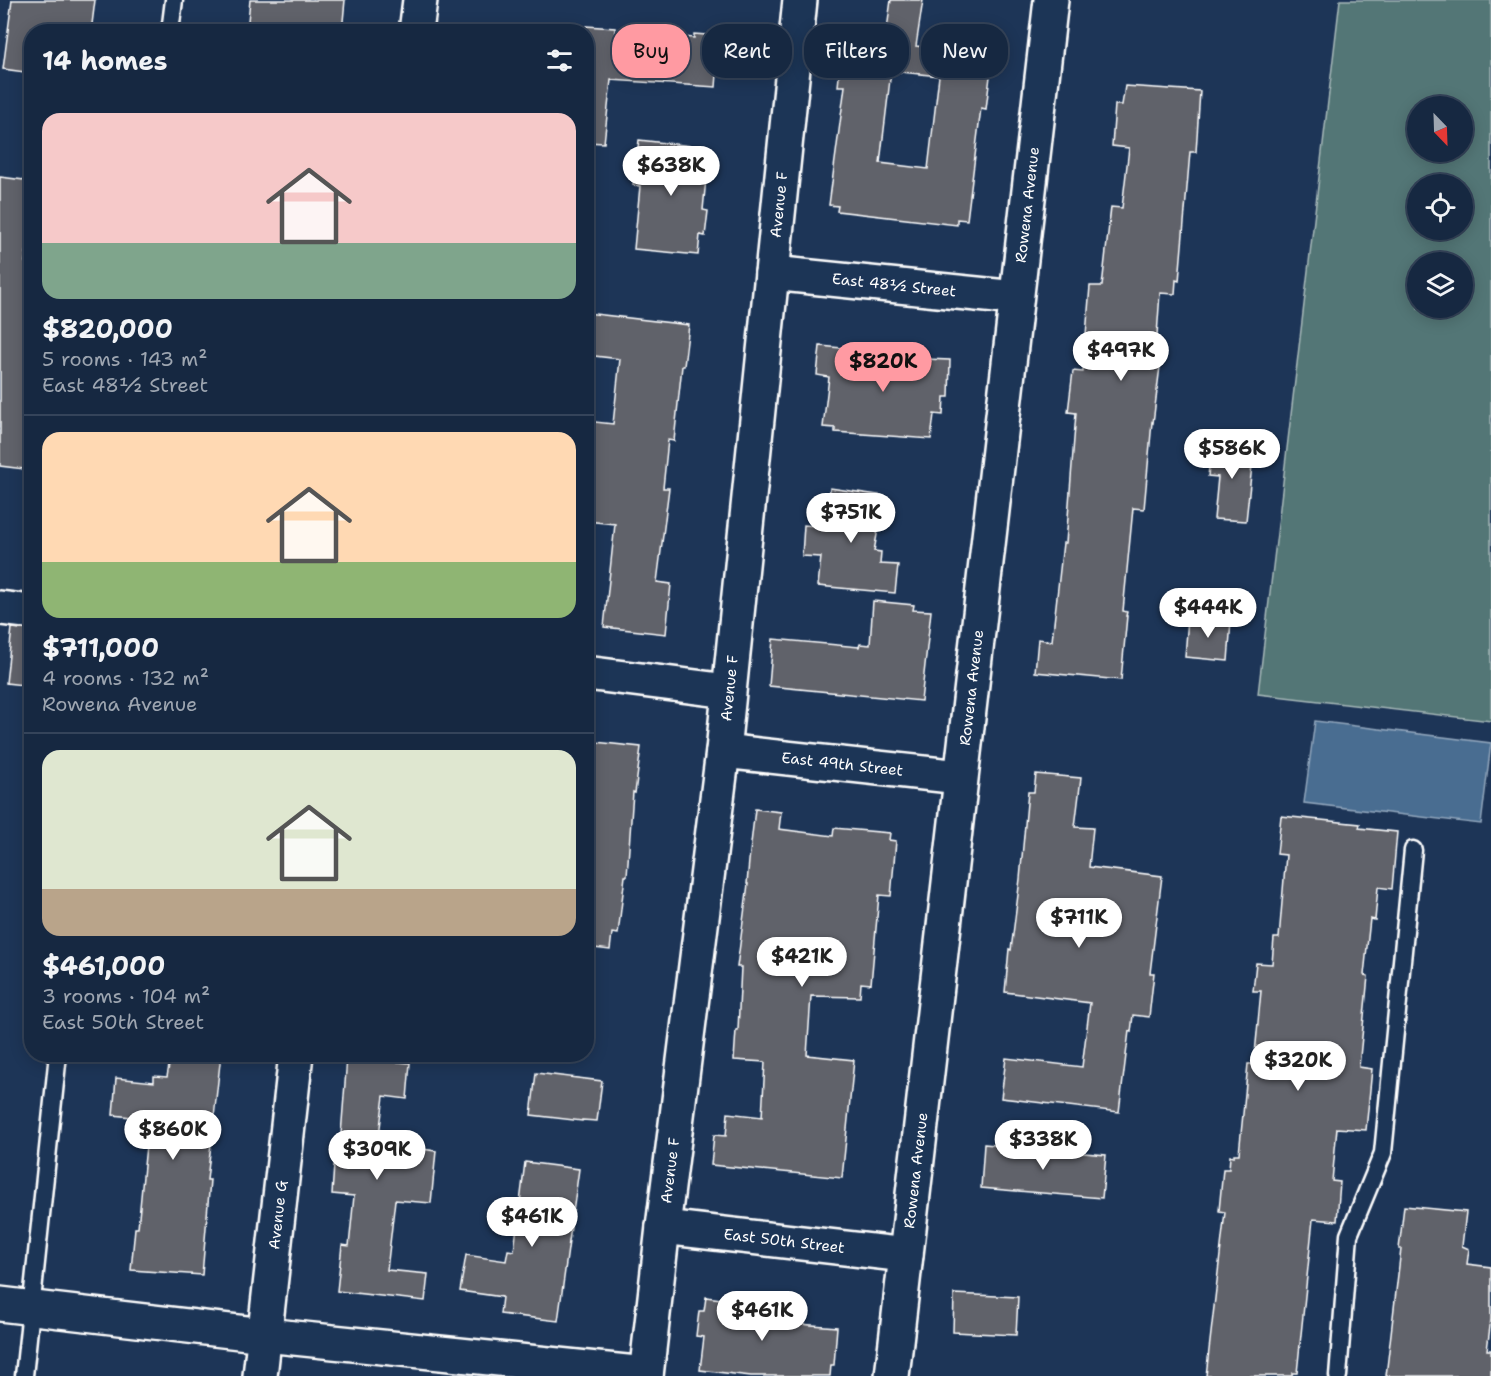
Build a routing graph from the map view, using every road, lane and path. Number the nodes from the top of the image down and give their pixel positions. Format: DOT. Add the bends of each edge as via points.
graph roads {
  1 [pos="174,0"];
  2 [pos="420,0"];
  3 [pos="800,0"];
  4 [pos="1052,0"];
  5 [pos="171,24"];
  6 [pos="417,24"];
  7 [pos="772,273"];
  8 [pos="1016,298"];
  9 [pos="0,608"];
  10 [pos="24,611"];
  11 [pos="594,674"];
  12 [pos="728,691"];
  13 [pos="723,751"];
  14 [pos="960,777"];
  15 [pos="1413,850"];
  16 [pos="57,1062"];
  17 [pos="295,1062"];
  18 [pos="663,1227"];
  19 [pos="906,1255"];
  20 [pos="0,1304"];
  21 [pos="32,1308"];
  22 [pos="265,1335"];
  23 [pos="646,1375"];
  24 [pos="24,1376"];
  25 [pos="260,1376"];
  26 [pos="892,1376"];
  27 [pos="1338,1376"];
  1 -- 5 [label="lane"];
  2 -- 6 [label="street"];
  3 -- 7 [label="street, Avenue F"];
  4 -- 8 [label="street, Rowena Avenue"];
  7 -- 8 [label="street, East 48½ Street"];
  7 -- 12 [label="street, Avenue F"];
  8 -- 14 [label="street, Rowena Avenue"];
  9 -- 10 [label="street"];
  11 -- 12 [label="street"];
  12 -- 13 [label="street, Avenue F"];
  13 -- 14 [label="street, East 49th Street"];
  13 -- 18 [label="street, Avenue F"];
  14 -- 19 [label="street, Rowena Avenue"];
  15 -- 27 [label="lane" via="1383,1153 1349,1235"];
  16 -- 21 [label="lane"];
  17 -- 22 [label="street, Avenue G"];
  18 -- 19 [label="street, East 50th Street"];
  18 -- 23 [label="street, Avenue F"];
  19 -- 26 [label="street, Rowena Avenue"];
  20 -- 21 [label="street"];
  21 -- 22 [label="street"];
  21 -- 24 [label="lane"];
  22 -- 23 [label="street"];
  22 -- 25 [label="street, Avenue G"];
}
